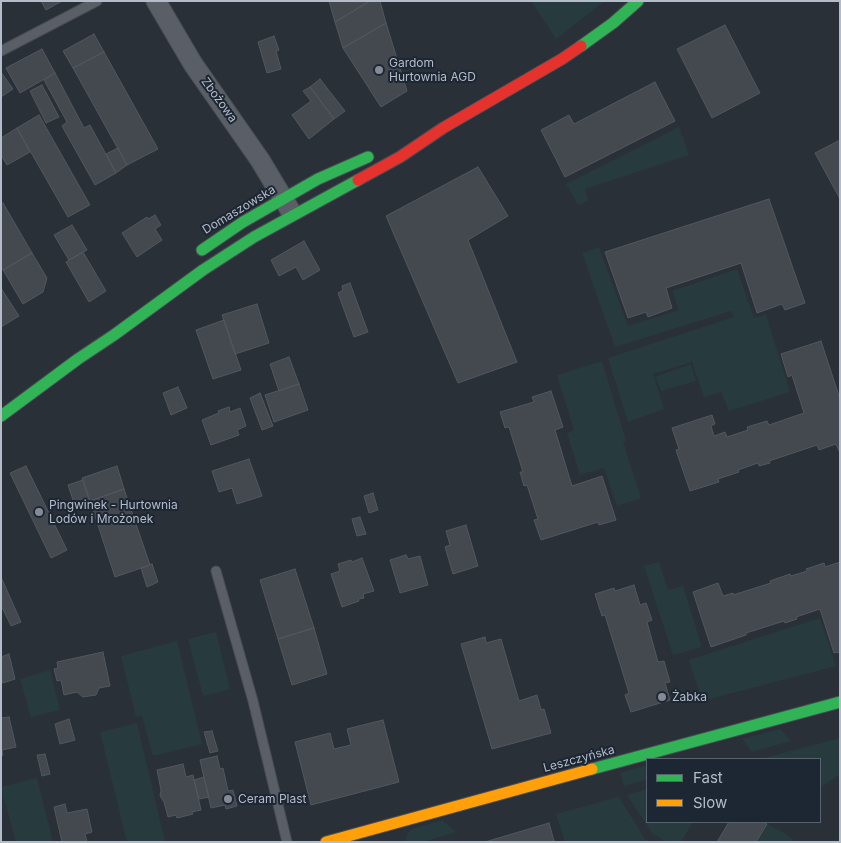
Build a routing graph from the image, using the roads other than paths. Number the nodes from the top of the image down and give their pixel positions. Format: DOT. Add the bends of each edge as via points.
graph roads {
  1 [pos="97,1"];
  2 [pos="156,1"];
  3 [pos="638,1"];
  4 [pos="1,51"];
  5 [pos="443,128"];
  6 [pos="401,144"];
  7 [pos="376,154"];
  8 [pos="283,199"];
  9 [pos="293,216"];
  10 [pos="192,256"];
  11 [pos="122,315"];
  12 [pos="78,359"];
  13 [pos="1,416"];
  14 [pos="216,571"];
  15 [pos="840,702"];
  16 [pos="646,758"];
  17 [pos="648,758"];
  18 [pos="390,833"];
  19 [pos="287,842"];
  20 [pos="326,842"];
  1 -- 4 [label="lane"];
  2 -- 8 [label="street, Zbożowa" via="193,64 256,153"];
  3 -- 5 [label="street" via="562,59"];
  5 -- 6 [label="street"];
  5 -- 9 [label="street"];
  7 -- 8 [label="street, Domaszowska" via="323,176"];
  8 -- 9 [label="street, Zbożowa"];
  8 -- 10 [label="street, Domaszowska"];
  9 -- 12 [label="street" via="242,244"];
  11 -- 12 [label="street"];
  12 -- 13 [label="street"];
  14 -- 19 [label="lane" via="254,701"];
  15 -- 17 [label="street, Leszczyńska"];
  16 -- 18 [label="street, Leszczyńska"];
  18 -- 20 [label="street, Leszczyńska"];
}
